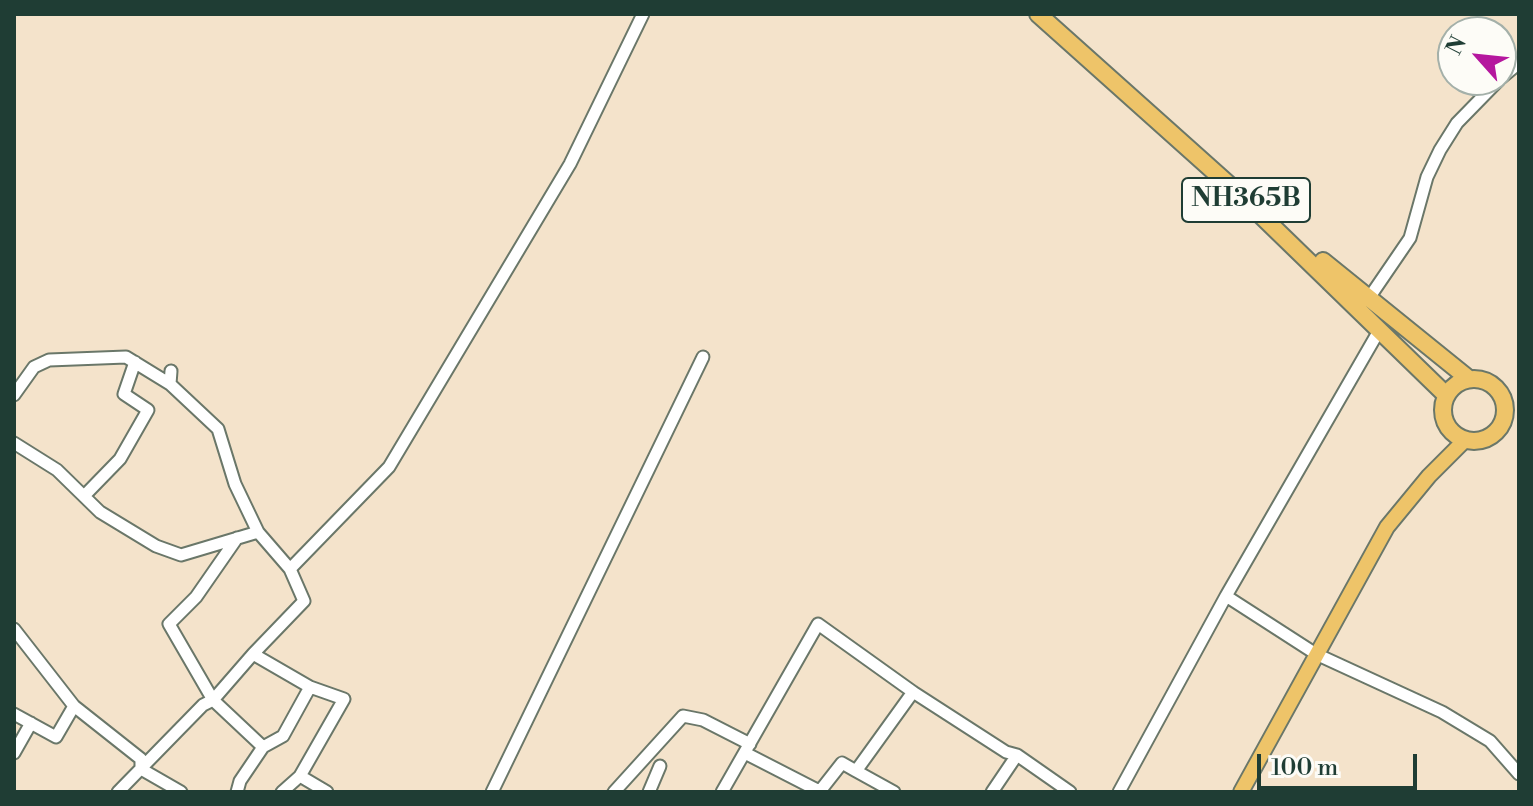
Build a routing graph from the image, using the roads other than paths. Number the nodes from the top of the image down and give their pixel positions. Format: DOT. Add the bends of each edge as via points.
graph roads {
  1 [pos="643,14"];
  2 [pos="1038,14"];
  3 [pos="1483,96"];
  4 [pos="1237,192"];
  5 [pos="1369,298"];
  6 [pos="1380,329"];
  7 [pos="703,357"];
  8 [pos="135,362"];
  9 [pos="171,371"];
  10 [pos="1469,379"];
  11 [pos="170,384"];
  12 [pos="14,395"];
  13 [pos="1446,395"];
  14 [pos="1519,424"];
  15 [pos="1501,426"];
  16 [pos="1464,441"];
  17 [pos="14,443"];
  18 [pos="84,496"];
  19 [pos="258,532"];
  20 [pos="237,538"];
  21 [pos="290,569"];
  22 [pos="1226,596"];
  23 [pos="14,629"];
  24 [pos="253,654"];
  25 [pos="1316,654"];
  26 [pos="310,687"];
  27 [pos="913,692"];
  28 [pos="213,700"];
  29 [pos="74,706"];
  30 [pos="14,714"];
  31 [pos="31,723"];
  32 [pos="263,747"];
  33 [pos="748,748"];
  34 [pos="14,753"];
  35 [pos="1017,755"];
  36 [pos="660,766"];
  37 [pos="141,769"];
  38 [pos="856,771"];
  39 [pos="1519,774"];
  40 [pos="300,776"];
  41 [pos="118,792"];
  42 [pos="181,792"];
  43 [pos="237,792"];
  44 [pos="282,792"];
  45 [pos="327,792"];
  46 [pos="492,792"];
  47 [pos="614,792"];
  48 [pos="649,792"];
  49 [pos="722,792"];
  50 [pos="820,792"];
  51 [pos="894,792"];
  52 [pos="992,792"];
  53 [pos="1070,792"];
  54 [pos="1119,792"];
  55 [pos="1241,792"];
  1 -- 21 [label="street" via="570,164 389,467"];
  2 -- 4 [label="highway, NH365B"];
  3 -- 5 [label="street" via="1440,150 1410,238"];
  4 -- 5 [label="highway"];
  4 -- 6 [label="highway, NH365B"];
  5 -- 10 [label="highway"];
  6 -- 13 [label="highway, NH365B"];
  6 -- 22 [label="street"];
  7 -- 46 [label="street"];
  8 -- 11 [label="street"];
  8 -- 12 [label="street" via="126,357 49,360 34,367"];
  8 -- 18 [label="street" via="124,394 148,410 120,459"];
  9 -- 11 [label="street"];
  10 -- 13 [label="highway"];
  10 -- 15 [label="highway" via="1489,383 1500,392 1505,412"];
  11 -- 19 [label="street" via="218,429 235,484"];
  13 -- 16 [label="highway" via="1444,422"];
  14 -- 15 [label="highway"];
  15 -- 16 [label="highway" via="1485,439"];
  16 -- 25 [label="main road" via="1387,527"];
  17 -- 18 [label="street" via="57,470"];
  18 -- 20 [label="street" via="100,512 181,555"];
  19 -- 20 [label="street"];
  19 -- 21 [label="street"];
  20 -- 28 [label="street" via="196,597 169,624"];
  21 -- 24 [label="street" via="304,601"];
  22 -- 25 [label="street"];
  22 -- 54 [label="street"];
  23 -- 29 [label="street"];
  24 -- 26 [label="street"];
  24 -- 28 [label="street"];
  25 -- 39 [label="street" via="1442,712 1490,741"];
  25 -- 55 [label="main road"];
  26 -- 32 [label="street" via="283,736"];
  26 -- 40 [label="street" via="344,699"];
  27 -- 33 [label="street" via="818,624"];
  27 -- 35 [label="street"];
  27 -- 38 [label="street"];
  28 -- 32 [label="street"];
  28 -- 37 [label="street"];
  29 -- 31 [label="street" via="56,737"];
  29 -- 37 [label="street" via="141,759"];
  30 -- 31 [label="street"];
  31 -- 34 [label="street"];
  32 -- 43 [label="street"];
  33 -- 47 [label="street" via="703,720 683,716"];
  33 -- 49 [label="street"];
  33 -- 50 [label="street"];
  35 -- 52 [label="street"];
  35 -- 53 [label="street"];
  36 -- 48 [label="street"];
  37 -- 41 [label="street"];
  37 -- 42 [label="street"];
  38 -- 50 [label="street" via="842,763"];
  38 -- 51 [label="street"];
  40 -- 44 [label="street"];
  40 -- 45 [label="street"];
}
